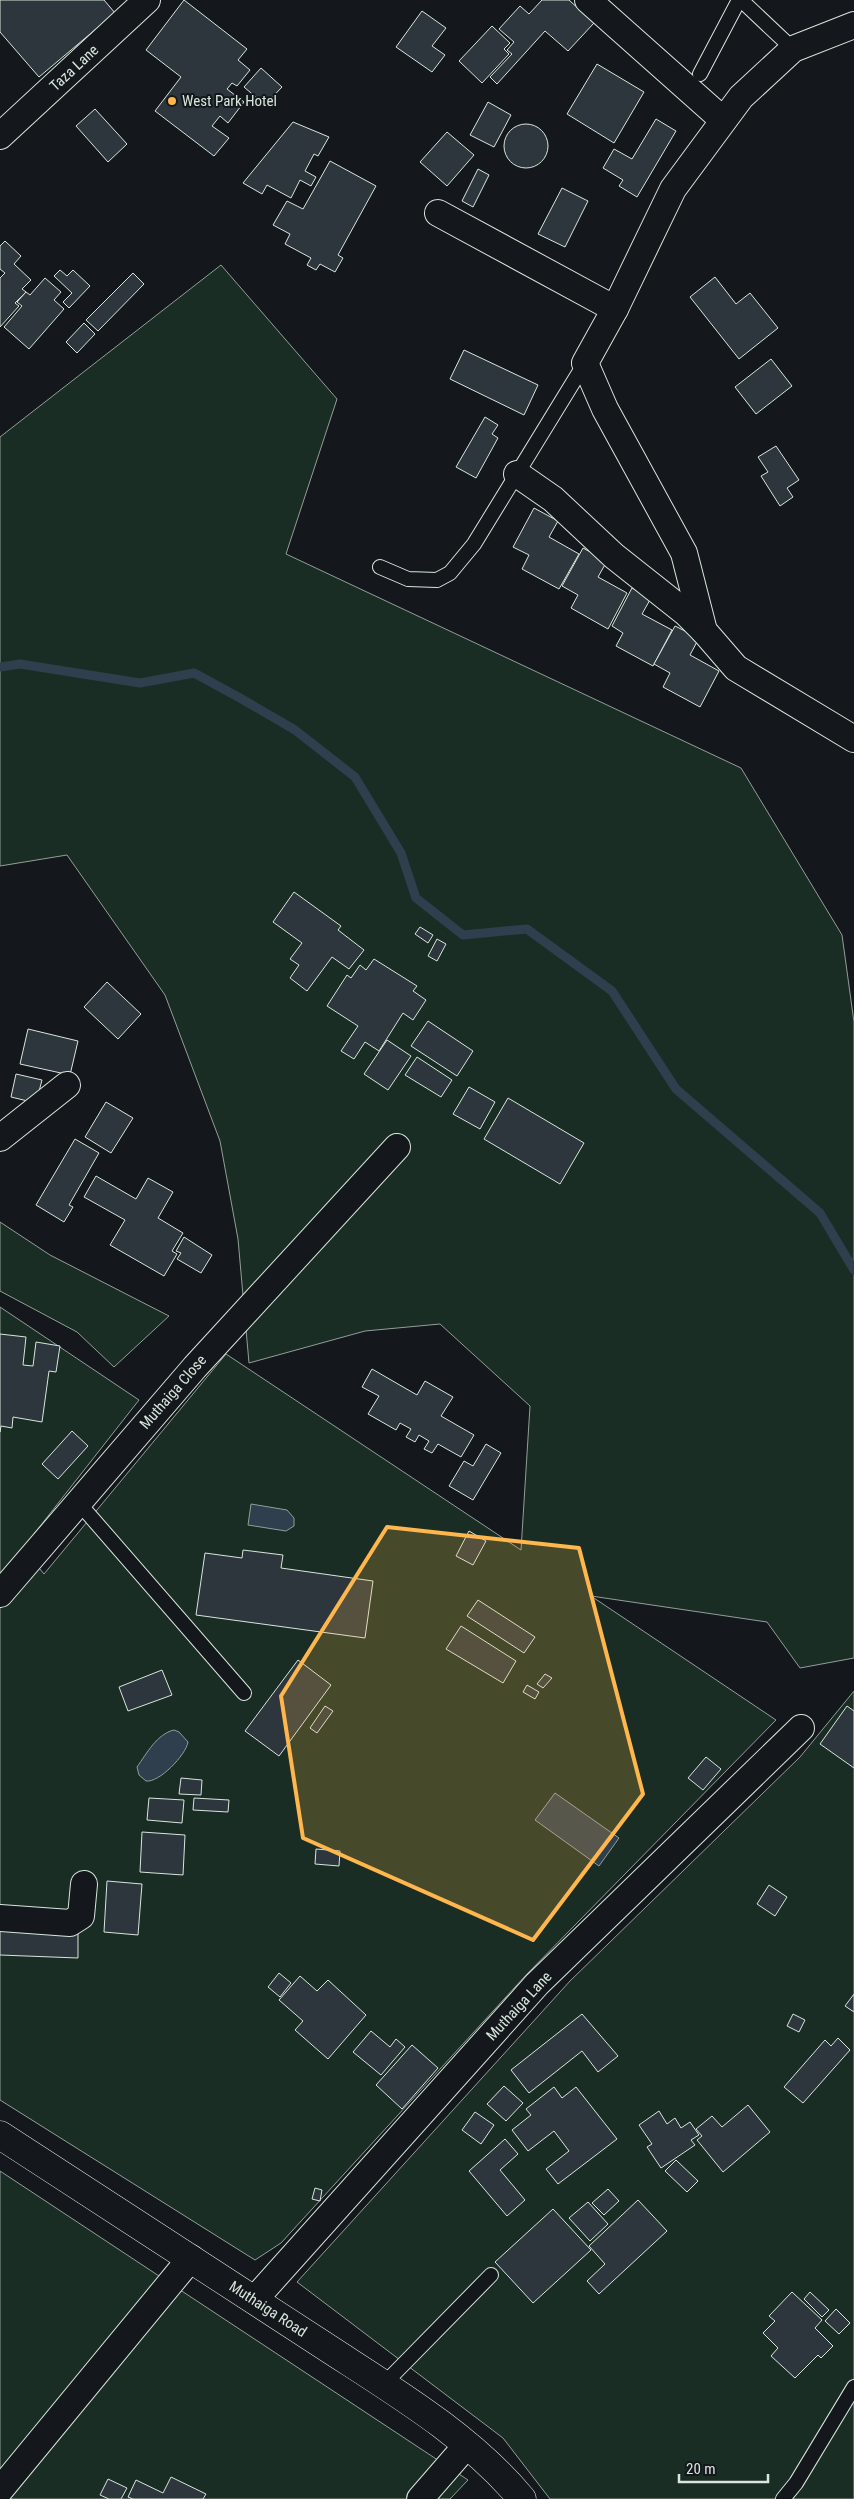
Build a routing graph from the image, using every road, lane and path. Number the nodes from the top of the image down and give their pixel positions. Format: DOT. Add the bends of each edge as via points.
graph roads {
  1 [pos="147,0"];
  2 [pos="588,0"];
  3 [pos="740,0"];
  4 [pos="854,25"];
  5 [pos="794,49"];
  6 [pos="700,74"];
  7 [pos="724,120"];
  8 [pos="0,136"];
  9 [pos="438,213"];
  10 [pos="615,309"];
  11 [pos="585,363"];
  12 [pos="517,474"];
  13 [pos="380,567"];
  14 [pos="704,630"];
  15 [pos="854,740"];
  16 [pos="67,1085"];
  17 [pos="0,1138"];
  18 [pos="397,1147"];
  19 [pos="78,1502"];
  20 [pos="0,1594"];
  21 [pos="244,1693"];
  22 [pos="801,1728"];
  23 [pos="84,1884"];
  24 [pos="0,1918"];
  25 [pos="0,2135"];
  26 [pos="191,2258"];
  27 [pos="492,2275"];
  28 [pos="254,2300"];
  29 [pos="383,2385"];
  30 [pos="854,2387"];
  31 [pos="466,2446"];
  32 [pos="0,2490"];
  33 [pos="420,2499"];
  34 [pos="522,2499"];
  35 [pos="783,2499"];
  1 -- 8 [label="street, Taza Lane"];
  2 -- 7 [label="street"];
  3 -- 5 [label="lane"];
  3 -- 6 [label="lane"];
  4 -- 5 [label="street"];
  5 -- 7 [label="street" via="741,97"];
  7 -- 10 [label="street" via="674,189"];
  9 -- 10 [label="street"];
  10 -- 11 [label="street"];
  11 -- 12 [label="lane"];
  11 -- 14 [label="street" via="605,409 684,553"];
  12 -- 13 [label="lane" via="474,544 450,573 436,580 408,579"];
  12 -- 14 [label="street" via="553,499 614,556"];
  14 -- 15 [label="street" via="736,668"];
  16 -- 17 [label="street"];
  18 -- 19 [label="street, Muthaiga Close" via="195,1367"];
  19 -- 20 [label="street, Muthaiga Close"];
  19 -- 21 [label="lane"];
  22 -- 28 [label="street, Muthaiga Lane" via="537,1984"];
  23 -- 24 [label="street" via="82,1916 70,1923"];
  25 -- 26 [label="main road, Muthaiga Road"];
  26 -- 28 [label="main road, Muthaiga Road"];
  26 -- 32 [label="street"];
  27 -- 29 [label="lane"];
  28 -- 29 [label="main road, Muthaiga Road"];
  29 -- 31 [label="main road, Muthaiga Road"];
  30 -- 35 [label="lane"];
  31 -- 33 [label="street"];
  31 -- 34 [label="main road, Muthaiga Road" via="503,2476"];
}
